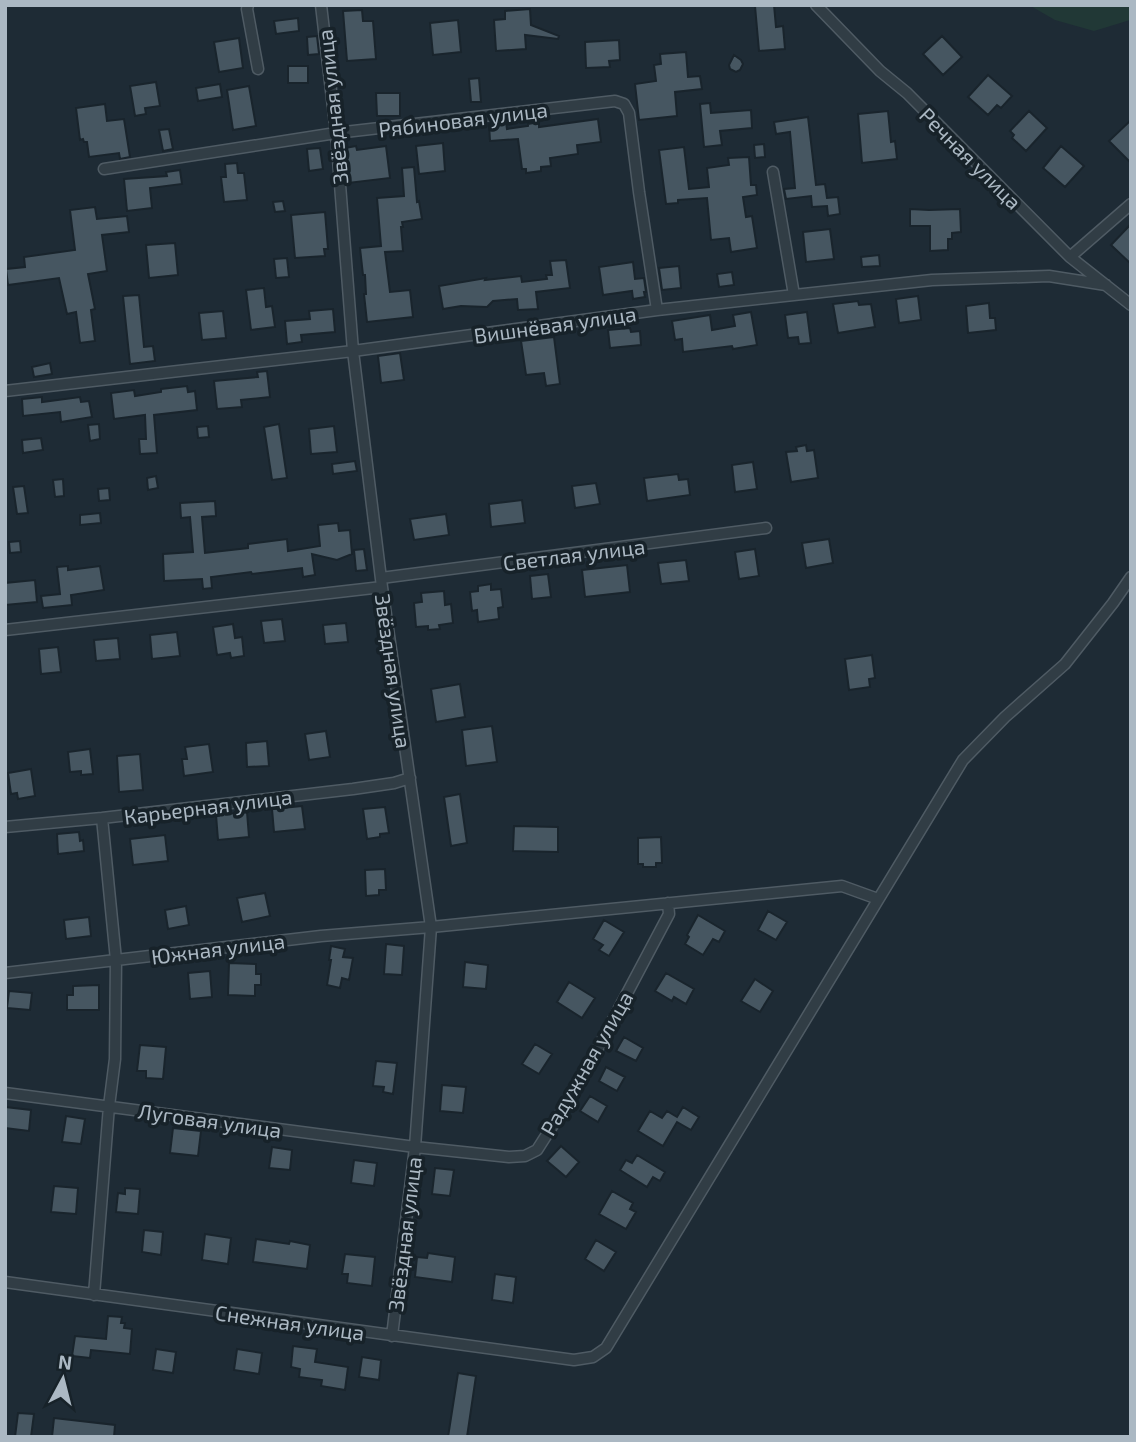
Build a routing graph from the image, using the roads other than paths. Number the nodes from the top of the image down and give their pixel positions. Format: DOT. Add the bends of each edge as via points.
graph roads {
  1 [pos="248,5"];
  2 [pos="321,5"];
  3 [pos="816,5"];
  4 [pos="258,69"];
  5 [pos="336,133"];
  6 [pos="104,169"];
  7 [pos="773,172"];
  8 [pos="1131,204"];
  9 [pos="1070,257"];
  10 [pos="1106,285"];
  11 [pos="794,295"];
  12 [pos="1131,305"];
  13 [pos="657,310"];
  14 [pos="353,351"];
  15 [pos="5,391"];
  16 [pos="766,528"];
  17 [pos="1131,577"];
  18 [pos="382,582"];
  19 [pos="5,630"];
  20 [pos="410,778"];
  21 [pos="102,818"];
  22 [pos="5,827"];
  23 [pos="878,899"];
  24 [pos="668,902"];
  25 [pos="431,927"];
  26 [pos="116,960"];
  27 [pos="5,973"];
  28 [pos="5,1093"];
  29 [pos="109,1107"];
  30 [pos="415,1147"];
  31 [pos="5,1282"];
  32 [pos="94,1295"];
  33 [pos="392,1336"];
  1 -- 4 [label="street"];
  2 -- 5 [label="street, Звёздная улица"];
  3 -- 9 [label="street, Речная улица"];
  5 -- 6 [label="street, Рябиновая улица"];
  5 -- 13 [label="street, Рябиновая улица" via="615,101 624,104 629,113"];
  5 -- 14 [label="street, Звёздная улица"];
  7 -- 11 [label="street"];
  8 -- 9 [label="street"];
  9 -- 10 [label="street, Речная улица"];
  10 -- 11 [label="street, Вишнёвая улица" via="1049,276 932,280"];
  10 -- 12 [label="street, Речная улица"];
  11 -- 13 [label="street, Вишнёвая улица"];
  13 -- 14 [label="street, Вишнёвая улица"];
  14 -- 15 [label="street, Вишнёвая улица"];
  14 -- 18 [label="street, Звёздная улица"];
  16 -- 18 [label="street, Светлая улица"];
  17 -- 23 [label="street" via="1065,664 964,760"];
  18 -- 19 [label="street, Светлая улица"];
  18 -- 20 [label="street, Звёздная улица"];
  20 -- 21 [label="street, Карьерная улица" via="353,789"];
  20 -- 25 [label="street, Звёздная улица"];
  21 -- 22 [label="street, Карьерная улица"];
  21 -- 26 [label="street"];
  23 -- 24 [label="street, Южная улица" via="842,886"];
  23 -- 33 [label="street, Снежная улица" via="606,1348 593,1357 575,1360"];
  24 -- 25 [label="street, Южная улица"];
  24 -- 30 [label="street, Радужная улица" via="668,914 579,1084 537,1150 509,1157"];
  25 -- 26 [label="street, Южная улица"];
  25 -- 30 [label="street, Звёздная улица"];
  26 -- 27 [label="street, Южная улица"];
  26 -- 29 [label="street" via="115,1059"];
  28 -- 29 [label="street, Луговая улица"];
  29 -- 30 [label="street, Луговая улица"];
  29 -- 32 [label="street"];
  30 -- 33 [label="street, Звёздная улица"];
  31 -- 32 [label="street, Снежная улица"];
  32 -- 33 [label="street, Снежная улица"];
}
